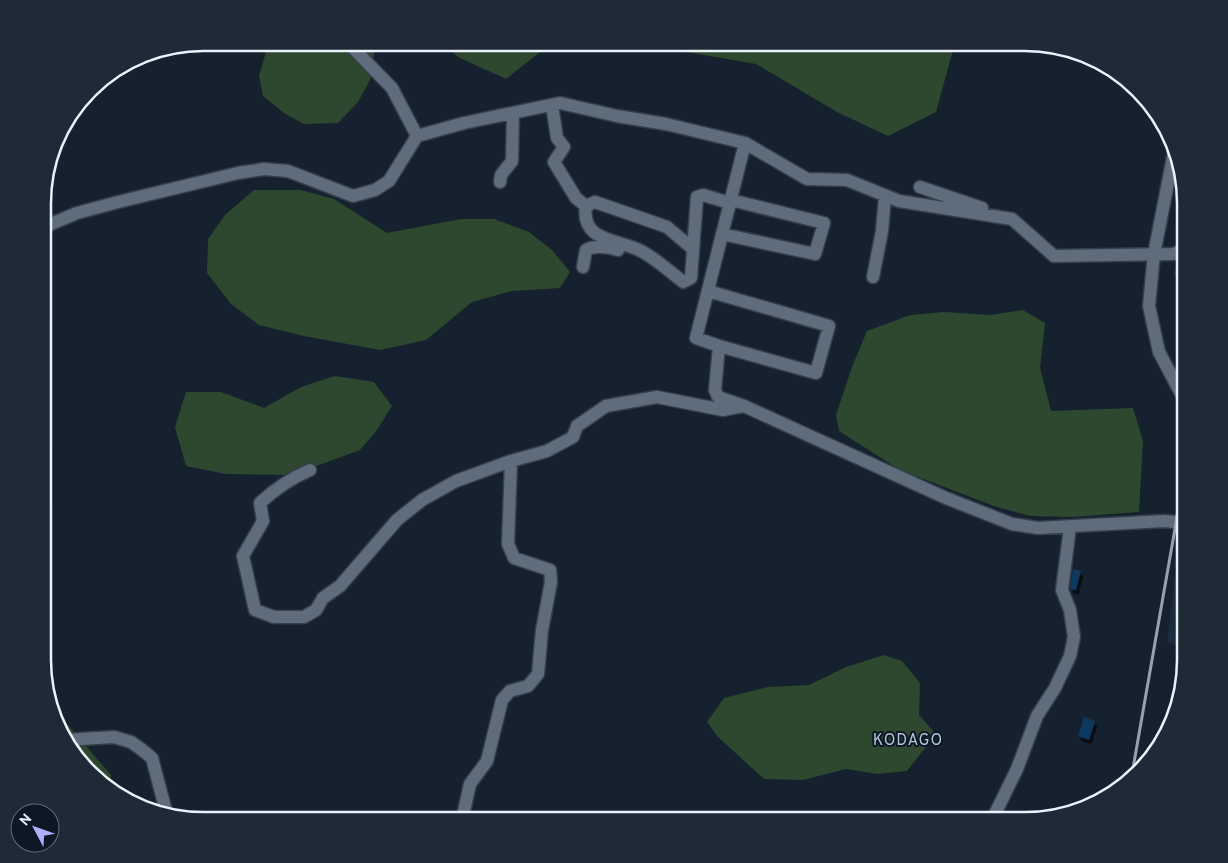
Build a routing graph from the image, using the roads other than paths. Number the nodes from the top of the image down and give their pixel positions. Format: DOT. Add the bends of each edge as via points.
graph roads {
  1 [pos="357,51"];
  2 [pos="552,105"];
  3 [pos="513,114"];
  4 [pos="417,136"];
  5 [pos="745,143"];
  6 [pos="1172,163"];
  7 [pos="500,182"];
  8 [pos="920,187"];
  9 [pos="885,196"];
  10 [pos="730,201"];
  11 [pos="586,206"];
  12 [pos="982,214"];
  13 [pos="51,224"];
  14 [pos="722,234"];
  15 [pos="693,249"];
  16 [pos="1176,253"];
  17 [pos="646,254"];
  18 [pos="1154,254"];
  19 [pos="583,267"];
  20 [pos="874,277"];
  21 [pos="708,291"];
  22 [pos="719,346"];
  23 [pos="1176,384"];
  24 [pos="744,406"];
  25 [pos="510,461"];
  26 [pos="310,470"];
  27 [pos="1176,522"];
  28 [pos="1070,527"];
  29 [pos="74,739"];
  30 [pos="165,807"];
  31 [pos="464,811"];
  32 [pos="996,812"];
  1 -- 4 [label="street" via="392,88"];
  2 -- 3 [label="street"];
  2 -- 5 [label="street" via="560,103"];
  2 -- 11 [label="street" via="557,138 564,147 554,162 576,198"];
  3 -- 4 [label="street" via="464,122"];
  3 -- 7 [label="street" via="512,161 500,175"];
  4 -- 13 [label="street" via="389,181 375,190 354,196 288,171 264,169 118,202"];
  5 -- 9 [label="street" via="807,179 847,180"];
  5 -- 10 [label="street"];
  6 -- 18 [label="street"];
  8 -- 12 [label="street" via="982,208"];
  9 -- 12 [label="street" via="898,201"];
  9 -- 20 [label="street"];
  10 -- 14 [label="street"];
  10 -- 14 [label="street" via="824,223 815,254"];
  10 -- 15 [label="street" via="703,195 697,197"];
  11 -- 15 [label="street" via="595,202 655,222 667,227"];
  11 -- 17 [label="street" via="584,216 599,236"];
  12 -- 18 [label="street" via="1012,219 1054,256"];
  14 -- 21 [label="street"];
  15 -- 17 [label="street" via="691,278 684,282"];
  16 -- 18 [label="street"];
  17 -- 19 [label="street" via="590,248 586,250"];
  18 -- 23 [label="street" via="1149,306 1159,352"];
  21 -- 22 [label="street" via="696,338"];
  21 -- 22 [label="street" via="829,326 816,373"];
  22 -- 24 [label="street" via="715,390 718,397"];
  24 -- 25 [label="street" via="723,410 657,397 606,406 577,426 573,437 563,443"];
  24 -- 28 [label="street" via="938,495 1012,524 1038,528"];
  25 -- 26 [label="street" via="456,481 422,500 397,520 340,586 323,598 316,610 304,617 274,617 255,610 243,556 262,521 260,503 273,491"];
  25 -- 31 [label="street" via="508,544 514,558 550,570 551,582 538,674 528,686 510,691 502,700 488,761 470,784"];
  27 -- 28 [label="street"];
  28 -- 32 [label="street" via="1062,590 1070,610 1074,637 1070,656 1037,716 1018,769"];
  29 -- 30 [label="street" via="114,737 141,749 152,758"];
}
